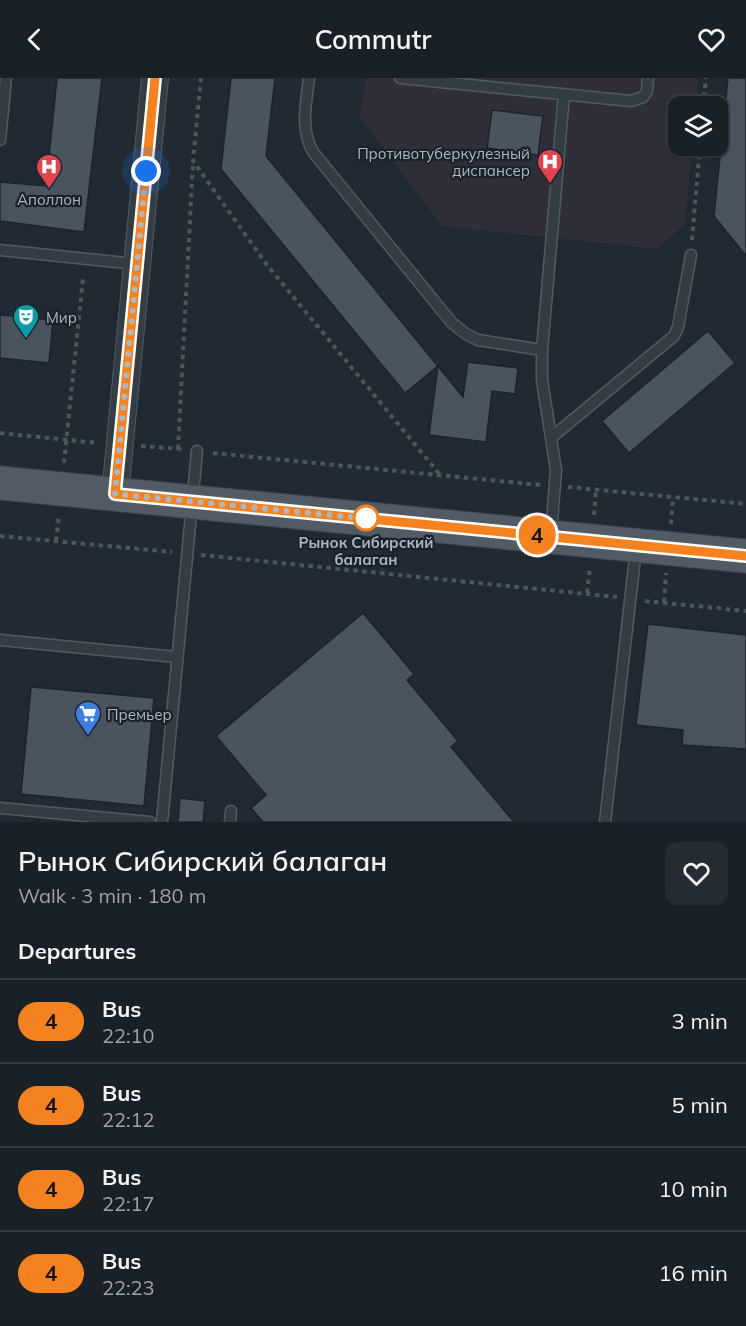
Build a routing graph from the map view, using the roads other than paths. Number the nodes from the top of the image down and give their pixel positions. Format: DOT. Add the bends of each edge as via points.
graph roads {
  1 [pos="6,78"];
  2 [pos="155,78"];
  3 [pos="309,78"];
  4 [pos="400,78"];
  5 [pos="648,78"];
  6 [pos="564,94"];
  7 [pos="0,140"];
  8 [pos="0,250"];
  9 [pos="691,255"];
  10 [pos="136,264"];
  11 [pos="542,350"];
  12 [pos="552,437"];
  13 [pos="197,451"];
  14 [pos="0,483"];
  15 [pos="115,494"];
  16 [pos="192,501"];
  17 [pos="551,537"];
  18 [pos="637,545"];
  19 [pos="746,556"];
  20 [pos="0,640"];
  21 [pos="176,657"];
  22 [pos="0,808"];
  23 [pos="150,822"];
  24 [pos="162,822"];
  25 [pos="605,822"];
  1 -- 7 [label="lane"];
  2 -- 10 [label="street"];
  3 -- 11 [label="lane" via="304,127 313,152 452,323 478,340"];
  4 -- 6 [label="lane"];
  5 -- 6 [label="lane" via="647,91 638,100"];
  6 -- 11 [label="lane"];
  8 -- 10 [label="lane"];
  9 -- 12 [label="lane" via="674,336"];
  10 -- 15 [label="street"];
  11 -- 12 [label="lane" via="542,380"];
  12 -- 17 [label="lane" via="556,486"];
  13 -- 16 [label="lane"];
  14 -- 15 [label="main road"];
  15 -- 16 [label="main road"];
  16 -- 17 [label="main road"];
  16 -- 21 [label="lane"];
  17 -- 18 [label="main road"];
  18 -- 19 [label="main road"];
  18 -- 25 [label="lane"];
  20 -- 21 [label="lane"];
  21 -- 24 [label="lane"];
  22 -- 23 [label="lane"];
}
